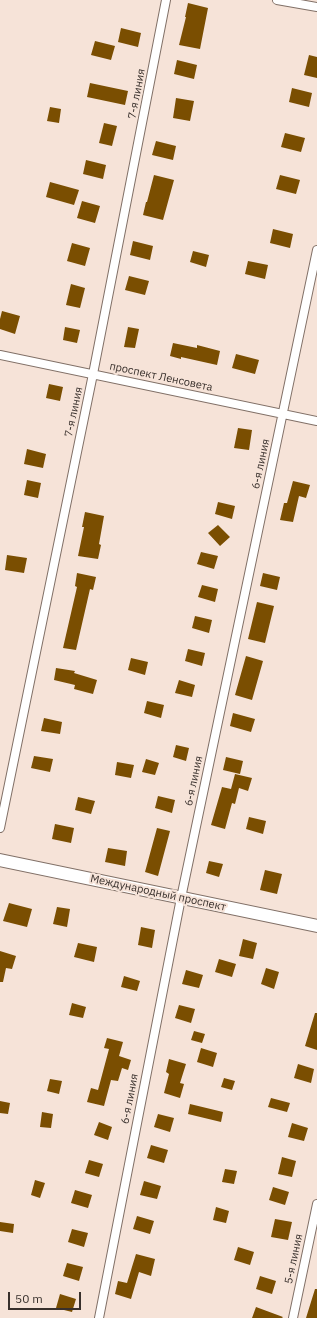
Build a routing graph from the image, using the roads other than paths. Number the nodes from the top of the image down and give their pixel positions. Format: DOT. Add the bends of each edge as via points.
graph roads {
  1 [pos="166,0"];
  2 [pos="277,0"];
  3 [pos="317,7"];
  4 [pos="317,250"];
  5 [pos="0,355"];
  6 [pos="94,374"];
  7 [pos="283,414"];
  8 [pos="317,421"];
  9 [pos="0,828"];
  10 [pos="0,860"];
  11 [pos="181,898"];
  12 [pos="317,926"];
  13 [pos="317,1204"];
  14 [pos="98,1318"];
  15 [pos="293,1318"];
  1 -- 6 [label="street, 7-я линия"];
  2 -- 3 [label="street"];
  4 -- 7 [label="street, 6-я линия"];
  5 -- 6 [label="street, проспект Ленсовета"];
  6 -- 7 [label="street, проспект Ленсовета"];
  6 -- 9 [label="street, 7-я линия"];
  7 -- 8 [label="street, проспект Ленсовета"];
  7 -- 11 [label="street, 6-я линия"];
  10 -- 11 [label="street, Международный проспект"];
  11 -- 12 [label="street, Международный проспект"];
  11 -- 14 [label="street, 6-я линия"];
  13 -- 15 [label="street, 5-я линия"];
}
